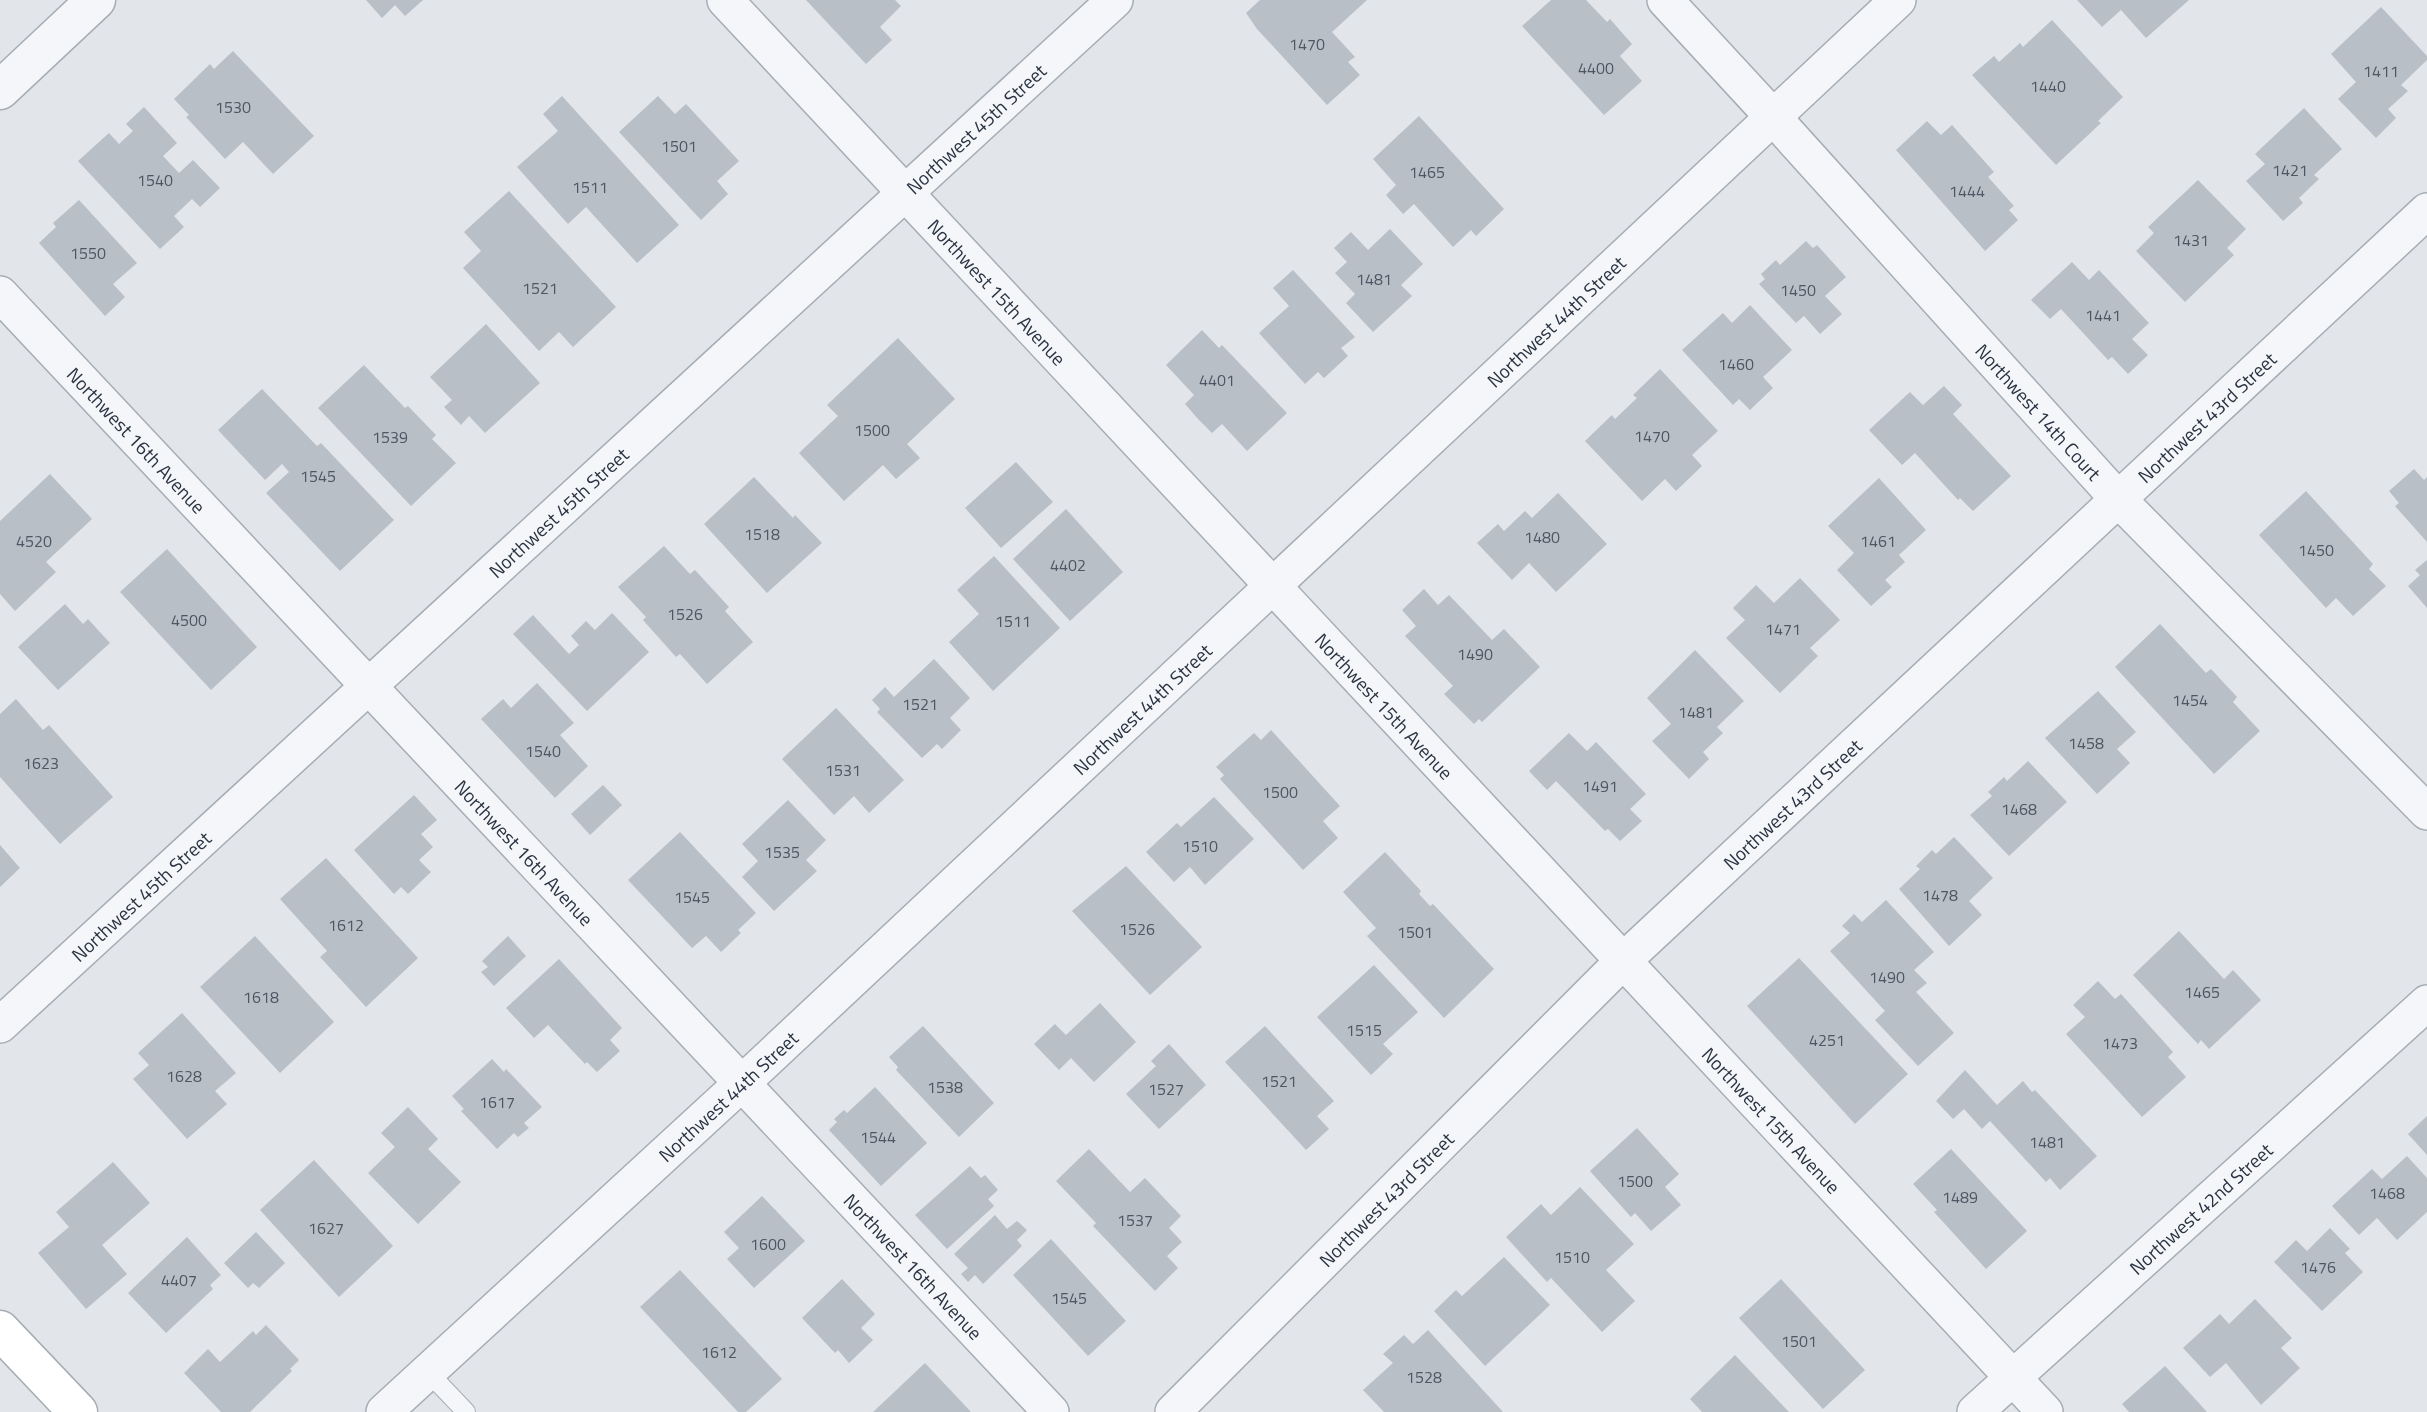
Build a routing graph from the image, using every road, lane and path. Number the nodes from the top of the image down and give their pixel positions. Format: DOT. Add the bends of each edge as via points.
graph roads {
  1 [pos="96,0"];
  2 [pos="725,0"];
  3 [pos="1115,0"];
  4 [pos="1665,0"];
  5 [pos="1898,0"];
  6 [pos="0,90"];
  7 [pos="1773,117"];
  8 [pos="905,193"];
  9 [pos="2427,211"];
  10 [pos="0,294"];
  11 [pos="2118,499"];
  12 [pos="1272,585"];
  13 [pos="368,686"];
  14 [pos="2427,812"];
  15 [pos="1623,961"];
  16 [pos="2427,1003"];
  17 [pos="0,1026"];
  18 [pos="741,1084"];
  19 [pos="0,1330"];
  20 [pos="428,1372"];
  21 [pos="2012,1377"];
  22 [pos="78,1412"];
  23 [pos="384,1412"];
  24 [pos="466,1412"];
  25 [pos="1051,1412"];
  26 [pos="1173,1412"];
  27 [pos="1975,1412"];
  28 [pos="2045,1412"];
  1 -- 6 [label="street"];
  2 -- 8 [label="street, Northwest 15th Avenue"];
  3 -- 8 [label="street, Northwest 45th Street"];
  4 -- 7 [label="street, Northwest 14th Court"];
  5 -- 7 [label="street, Northwest 44th Street"];
  7 -- 11 [label="street, Northwest 14th Court"];
  7 -- 12 [label="street, Northwest 44th Street"];
  8 -- 12 [label="street, Northwest 15th Avenue"];
  8 -- 13 [label="street, Northwest 45th Street"];
  9 -- 11 [label="street, Northwest 43rd Street"];
  10 -- 13 [label="street, Northwest 16th Avenue"];
  11 -- 14 [label="street, Northwest 14th Court"];
  11 -- 15 [label="street, Northwest 43rd Street"];
  12 -- 15 [label="street, Northwest 15th Avenue"];
  12 -- 18 [label="street, Northwest 44th Street"];
  13 -- 17 [label="street, Northwest 45th Street"];
  13 -- 18 [label="street, Northwest 16th Avenue"];
  15 -- 21 [label="street, Northwest 15th Avenue"];
  15 -- 26 [label="street, Northwest 43rd Street"];
  16 -- 21 [label="street, Northwest 42nd Street"];
  18 -- 20 [label="street, Northwest 44th Street"];
  18 -- 25 [label="street, Northwest 16th Avenue"];
  19 -- 22 [label="main road"];
  20 -- 23 [label="street, Northwest 44th Street"];
  20 -- 24 [label="lane"];
  21 -- 27 [label="street, Northwest 42nd Street"];
  21 -- 28 [label="street, Northwest 15th Avenue"];
}
